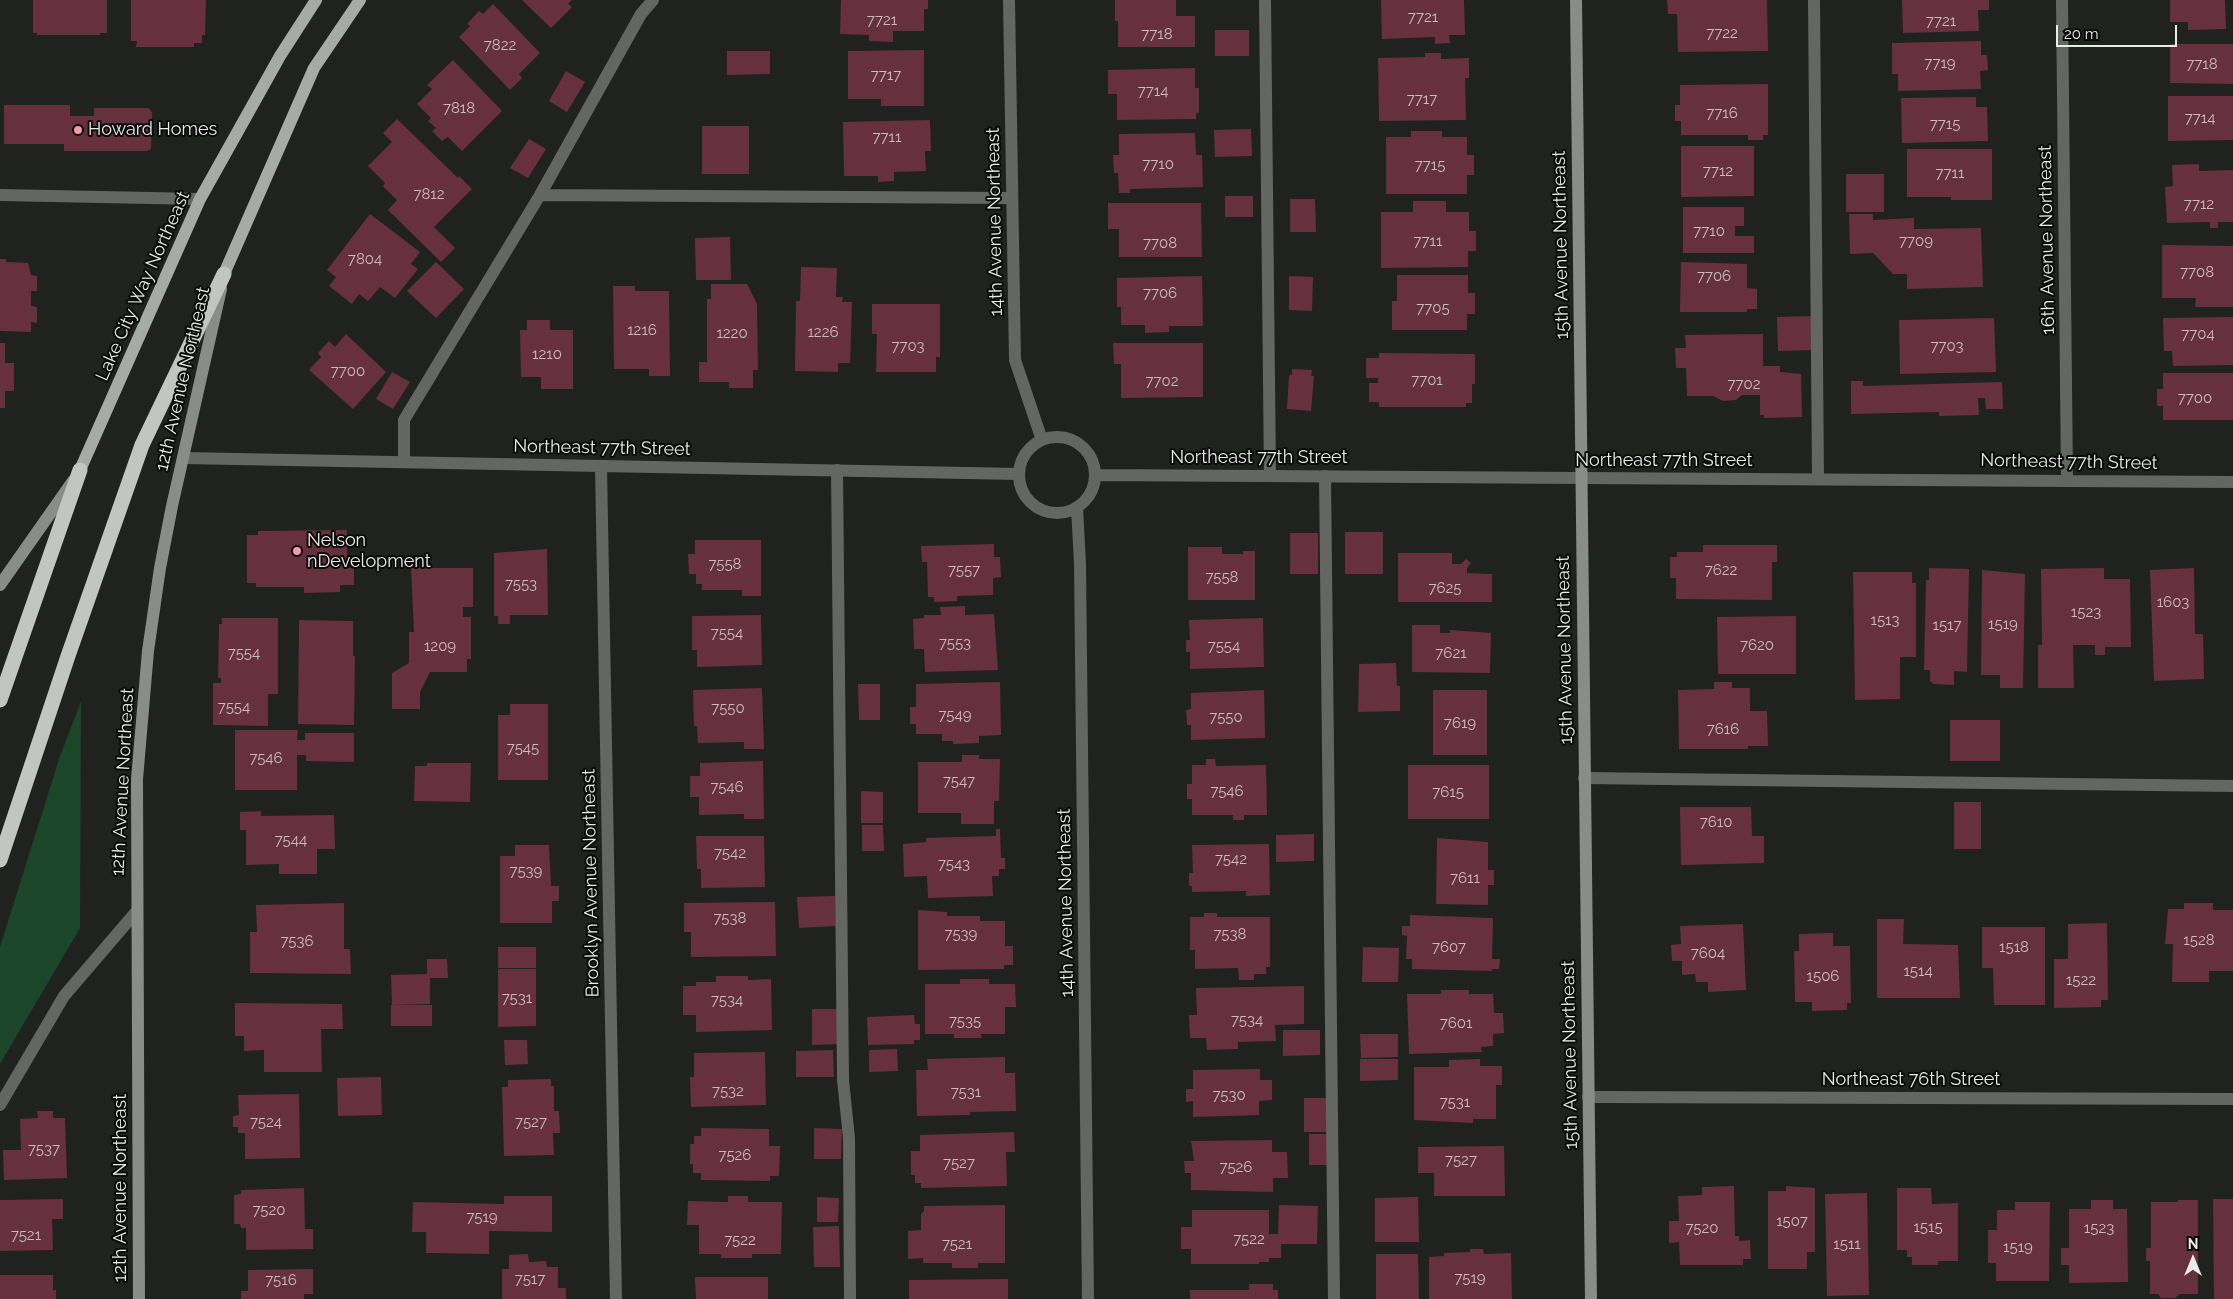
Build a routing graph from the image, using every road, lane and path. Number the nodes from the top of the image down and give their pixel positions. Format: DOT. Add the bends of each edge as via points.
graph roads {
  1 [pos="316,0"];
  2 [pos="360,0"];
  3 [pos="653,0"];
  4 [pos="1009,0"];
  5 [pos="1265,0"];
  6 [pos="1576,0"];
  7 [pos="1814,0"];
  8 [pos="2062,0"];
  9 [pos="0,195"];
  10 [pos="540,195"];
  11 [pos="1012,198"];
  12 [pos="200,199"];
  13 [pos="224,274"];
  14 [pos="1042,440"];
  15 [pos="184,458"];
  16 [pos="404,461"];
  17 [pos="601,466"];
  18 [pos="80,470"];
  19 [pos="837,470"];
  20 [pos="1019,474"];
  21 [pos="1095,475"];
  22 [pos="1270,475"];
  23 [pos="1325,476"];
  24 [pos="1580,478"];
  25 [pos="1818,478"];
  26 [pos="2067,479"];
  27 [pos="2233,482"];
  28 [pos="1077,507"];
  29 [pos="0,585"];
  30 [pos="0,700"];
  31 [pos="1584,778"];
  32 [pos="2233,786"];
  33 [pos="0,860"];
  34 [pos="136,912"];
  35 [pos="1588,1097"];
  36 [pos="2233,1099"];
  37 [pos="0,1105"];
  38 [pos="139,1299"];
  39 [pos="616,1299"];
  40 [pos="850,1299"];
  41 [pos="1088,1299"];
  42 [pos="1334,1299"];
  43 [pos="1591,1299"];
  1 -- 12 [label="main road, Lake City Way Northeast" via="280,56"];
  2 -- 13 [label="main road" via="314,68"];
  3 -- 10 [label="street" via="641,14"];
  4 -- 11 [label="street, 14th Avenue Northeast"];
  5 -- 22 [label="street"];
  6 -- 24 [label="main road, 15th Avenue Northeast"];
  7 -- 25 [label="street"];
  8 -- 26 [label="street, 16th Avenue Northeast"];
  9 -- 12 [label="street"];
  10 -- 11 [label="street"];
  10 -- 16 [label="street" via="404,420"];
  11 -- 14 [label="street, 14th Avenue Northeast" via="1015,360"];
  12 -- 18 [label="main road, Lake City Way Northeast"];
  13 -- 15 [label="main road, 12th Avenue Northeast"];
  13 -- 33 [label="highway" via="142,445"];
  14 -- 20 [label="street" via="1022,459"];
  14 -- 21 [label="street" via="1051,436 1077,442 1090,456"];
  15 -- 16 [label="street, Northeast 77th Street"];
  15 -- 34 [label="main road, 12th Avenue Northeast" via="168,524 148,651 137,779"];
  16 -- 17 [label="street, Northeast 77th Street"];
  17 -- 19 [label="street, Northeast 77th Street"];
  17 -- 39 [label="street, Brooklyn Avenue Northeast"];
  18 -- 29 [label="main road, Lake City Way Northeast"];
  18 -- 30 [label="highway"];
  19 -- 20 [label="street, Northeast 77th Street"];
  19 -- 40 [label="street" via="843,1080 849,1138"];
  20 -- 28 [label="street" via="1024,494 1042,510 1054,513"];
  21 -- 22 [label="street, Northeast 77th Street"];
  21 -- 28 [label="street" via="1093,488"];
  22 -- 23 [label="street, Northeast 77th Street"];
  23 -- 24 [label="street, Northeast 77th Street"];
  23 -- 42 [label="street"];
  24 -- 25 [label="street, Northeast 77th Street"];
  24 -- 31 [label="main road, 15th Avenue Northeast"];
  25 -- 26 [label="street, Northeast 77th Street"];
  26 -- 27 [label="street, Northeast 77th Street"];
  28 -- 41 [label="street, 14th Avenue Northeast"];
  31 -- 32 [label="street"];
  31 -- 35 [label="main road, 15th Avenue Northeast"];
  34 -- 37 [label="street" via="64,996"];
  34 -- 38 [label="main road, 12th Avenue Northeast"];
  35 -- 36 [label="street, Northeast 76th Street"];
  35 -- 43 [label="main road, 15th Avenue Northeast"];
}
